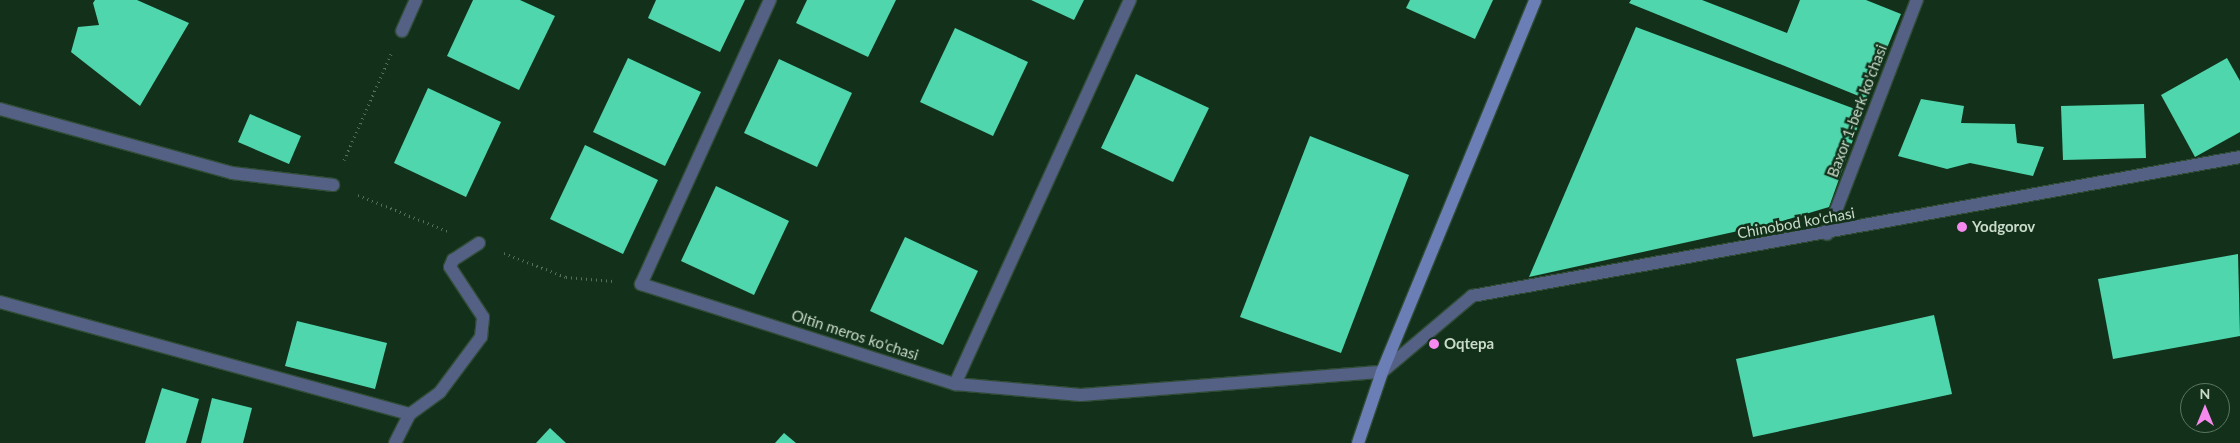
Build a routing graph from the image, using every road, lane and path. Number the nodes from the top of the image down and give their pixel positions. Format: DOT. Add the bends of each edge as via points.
graph roads {
  1 [pos="416,0"];
  2 [pos="770,0"];
  3 [pos="1130,0"];
  4 [pos="1535,0"];
  5 [pos="1917,0"];
  6 [pos="402,31"];
  7 [pos="0,109"];
  8 [pos="2240,157"];
  9 [pos="333,185"];
  10 [pos="1827,234"];
  11 [pos="478,243"];
  12 [pos="641,284"];
  13 [pos="0,302"];
  14 [pos="1382,372"];
  15 [pos="955,384"];
  16 [pos="410,414"];
  17 [pos="395,443"];
  18 [pos="1358,443"];
  1 -- 6 [label="street"];
  2 -- 12 [label="street"];
  3 -- 15 [label="street"];
  4 -- 14 [label="street"];
  5 -- 10 [label="street, Baxor 1-berk ko'chasi"];
  6 -- 9 [label="path"];
  7 -- 9 [label="street" via="232,173"];
  8 -- 10 [label="street, Chinobod ko'chasi"];
  9 -- 11 [label="path"];
  10 -- 14 [label="street, Chinobod ko'chasi" via="1472,296"];
  11 -- 12 [label="path" via="566,277"];
  11 -- 16 [label="street" via="453,260 450,267 483,318 482,337 440,392"];
  12 -- 15 [label="street, Oltin meros ko'chasi"];
  13 -- 16 [label="street"];
  14 -- 15 [label="street, Oltin meros ko'chasi" via="1081,395"];
  14 -- 18 [label="street"];
  16 -- 17 [label="street"];
}
